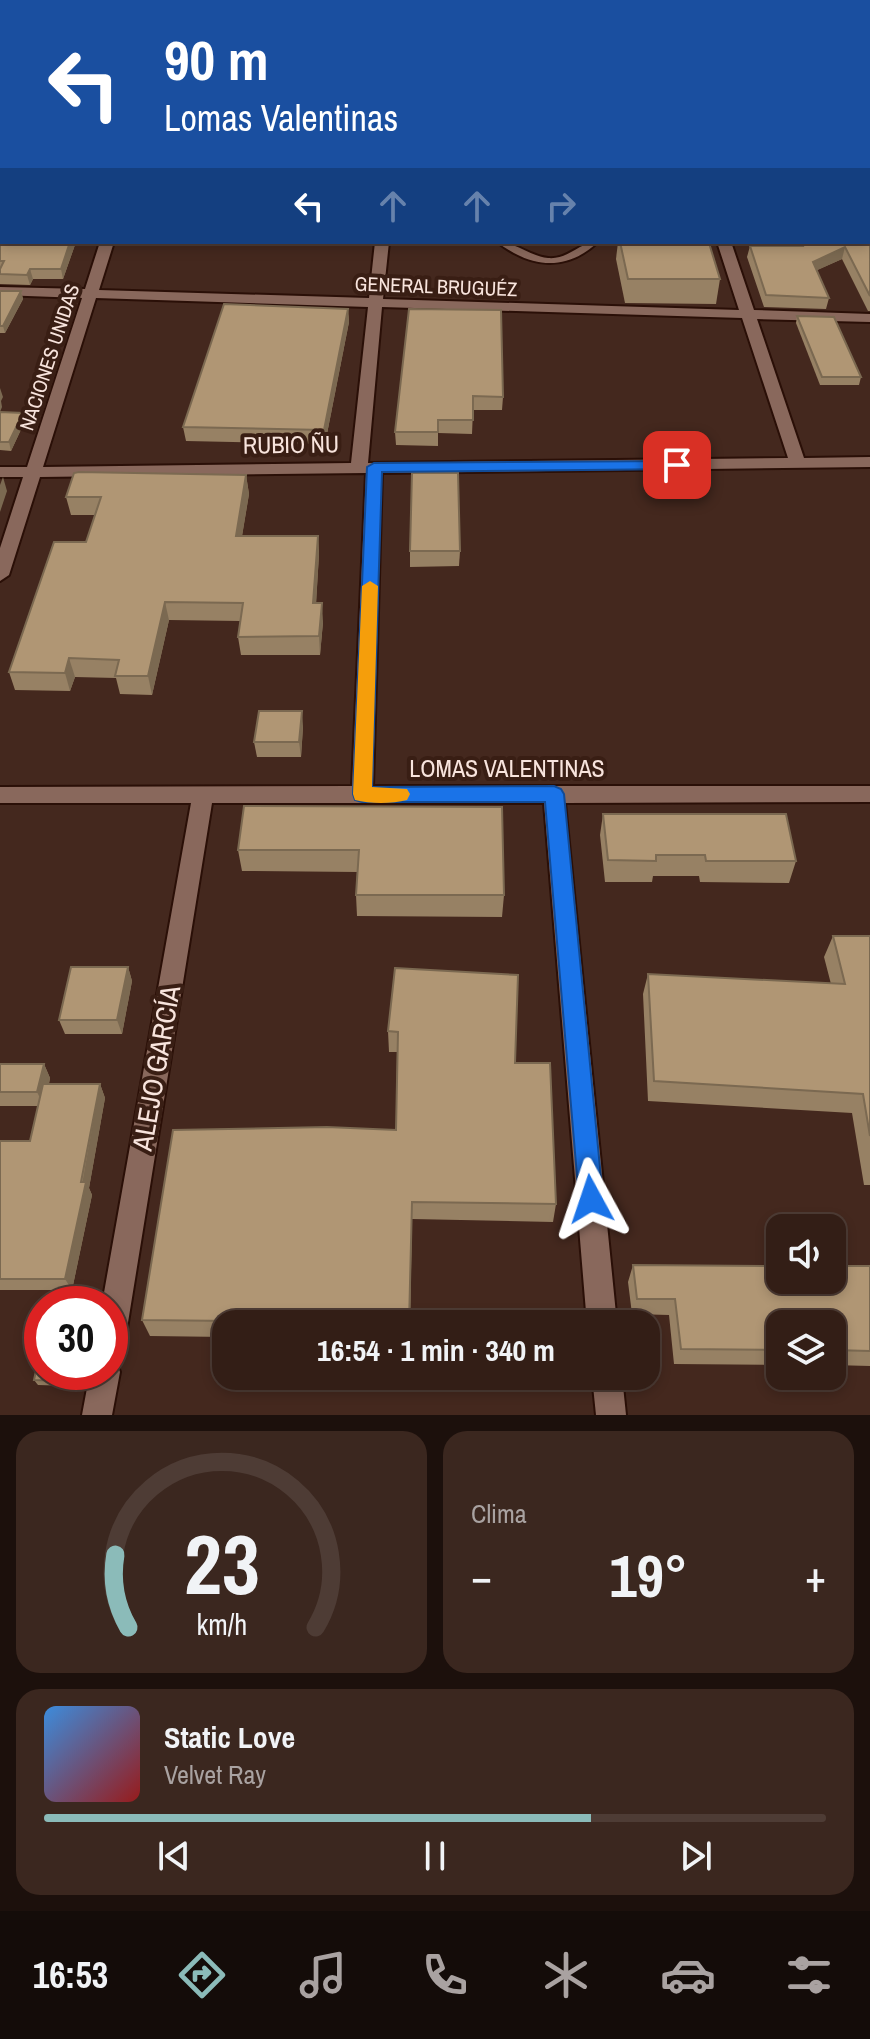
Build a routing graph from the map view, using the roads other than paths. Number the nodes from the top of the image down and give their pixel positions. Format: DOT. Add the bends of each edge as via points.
graph roads {
  1 [pos="106,244"];
  2 [pos="382,244"];
  3 [pos="506,244"];
  4 [pos="590,244"];
  5 [pos="725,244"];
  6 [pos="0,291"];
  7 [pos="90,294"];
  8 [pos="374,305"];
  9 [pos="749,315"];
  10 [pos="870,318"];
  11 [pos="870,462"];
  12 [pos="798,464"];
  13 [pos="366,468"];
  14 [pos="0,472"];
  15 [pos="34,472"];
  16 [pos="0,575"];
  17 [pos="203,794"];
  18 [pos="362,794"];
  19 [pos="554,794"];
  20 [pos="870,794"];
  21 [pos="0,795"];
  22 [pos="119,1286"];
  23 [pos="601,1310"];
  24 [pos="102,1390"];
  25 [pos="608,1390"];
  26 [pos="97,1415"];
  27 [pos="611,1415"];
  1 -- 7 [label="street, NACIONES UNIDAS"];
  2 -- 8 [label="street"];
  3 -- 4 [label="lane" via="553,261 570,259"];
  5 -- 9 [label="street"];
  6 -- 7 [label="street, GENERAL BRUGUÉZ"];
  7 -- 8 [label="street, GENERAL BRUGUÉZ"];
  7 -- 15 [label="street, NACIONES UNIDAS"];
  8 -- 9 [label="street, GENERAL BRUGUÉZ"];
  8 -- 13 [label="street"];
  9 -- 10 [label="street, GENERAL BRUGUÉZ"];
  9 -- 12 [label="street"];
  11 -- 12 [label="street, RUBIO ÑU"];
  12 -- 13 [label="street, RUBIO ÑU"];
  13 -- 15 [label="street, RUBIO ÑU"];
  13 -- 18 [label="street"];
  14 -- 15 [label="street, RUBIO ÑU"];
  15 -- 16 [label="street, NACIONES UNIDAS"];
  17 -- 18 [label="street, LOMAS VALENTINAS"];
  17 -- 21 [label="street, LOMAS VALENTINAS"];
  17 -- 22 [label="street, ALEJO GARCÍA"];
  18 -- 19 [label="street, LOMAS VALENTINAS"];
  19 -- 20 [label="street, LOMAS VALENTINAS"];
  19 -- 23 [label="street"];
  24 -- 26 [label="street"];
  25 -- 27 [label="street"];
}
